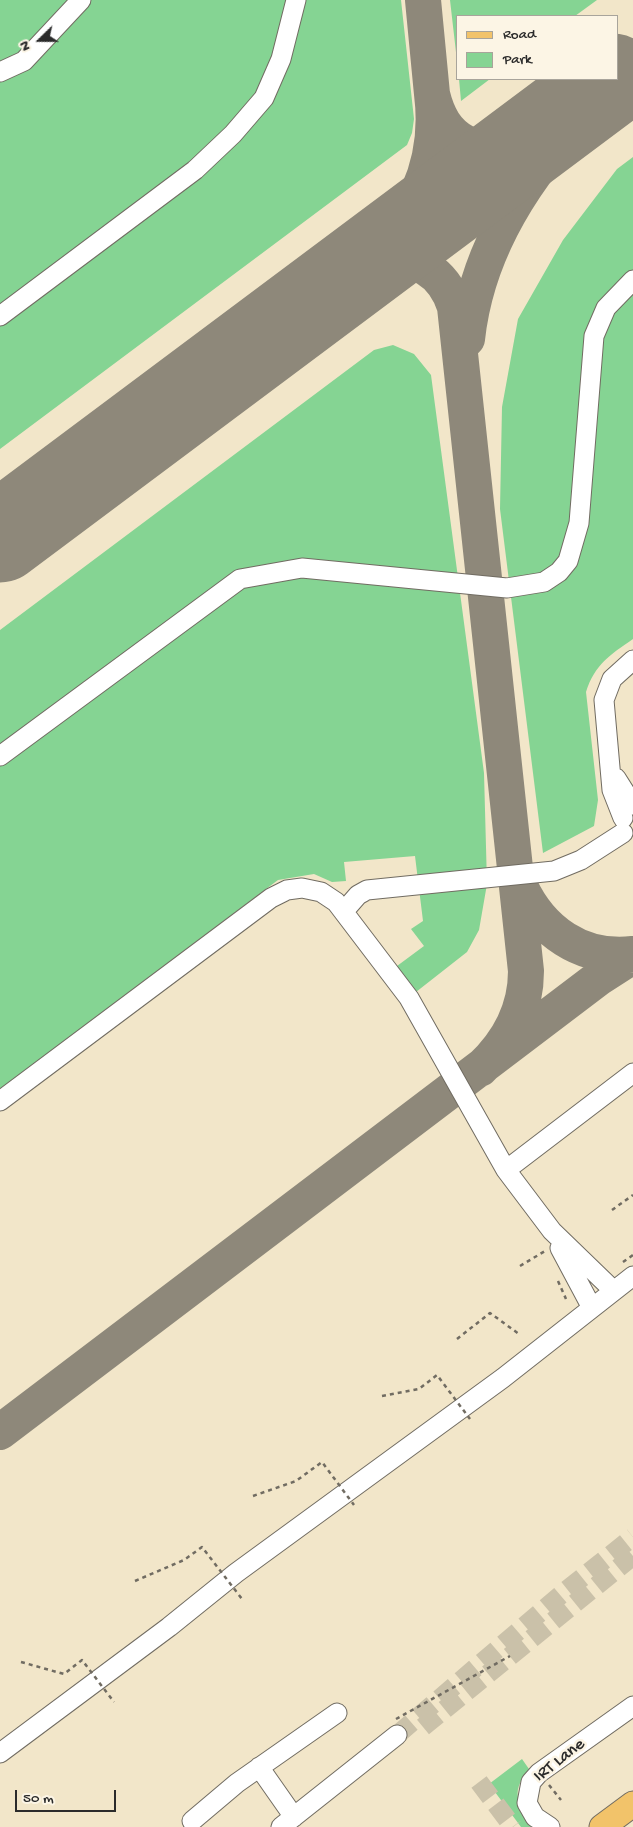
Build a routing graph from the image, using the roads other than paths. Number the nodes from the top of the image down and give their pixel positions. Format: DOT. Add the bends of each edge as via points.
graph roads {
  1 [pos="81,0"];
  2 [pos="296,0"];
  3 [pos="0,72"];
  4 [pos="633,280"];
  5 [pos="0,316"];
  6 [pos="633,660"];
  7 [pos="0,756"];
  8 [pos="629,822"];
  9 [pos="344,910"];
  10 [pos="633,1073"];
  11 [pos="0,1101"];
  12 [pos="506,1170"];
  13 [pos="552,1231"];
  14 [pos="633,1276"];
  15 [pos="614,1291"];
  16 [pos="592,1308"];
  17 [pos="633,1706"];
  18 [pos="337,1713"];
  19 [pos="399,1735"];
  20 [pos="0,1753"];
  21 [pos="259,1767"];
  22 [pos="237,1783"];
  23 [pos="272,1787"];
  24 [pos="633,1804"];
  25 [pos="192,1822"];
  26 [pos="290,1824"];
  27 [pos="550,1827"];
  28 [pos="601,1827"];
  1 -- 3 [label="street" via="38,49 24,61"];
  2 -- 5 [label="street" via="281,59 264,98 233,134 195,170"];
  4 -- 7 [label="street" via="606,308 594,336 579,523 568,561 558,572 544,582 507,588 302,568 240,578"];
  6 -- 8 [label="street" via="612,679 604,700 612,790"];
  8 -- 9 [label="street" via="608,845 560,870 367,890"];
  9 -- 11 [label="street" via="330,896 314,889 296,888 279,893"];
  9 -- 12 [label="street" via="409,998"];
  10 -- 12 [label="street"];
  12 -- 13 [label="street"];
  13 -- 15 [label="street"];
  13 -- 16 [label="street"];
  14 -- 15 [label="street"];
  15 -- 16 [label="street"];
  16 -- 20 [label="street"];
  17 -- 27 [label="street, IRT Lane" via="531,1782 527,1803 535,1817"];
  18 -- 21 [label="street"];
  19 -- 26 [label="street"];
  21 -- 22 [label="street"];
  21 -- 23 [label="street"];
  22 -- 23 [label="street"];
  22 -- 25 [label="street"];
  23 -- 26 [label="street"];
  24 -- 28 [label="main road"];
}
